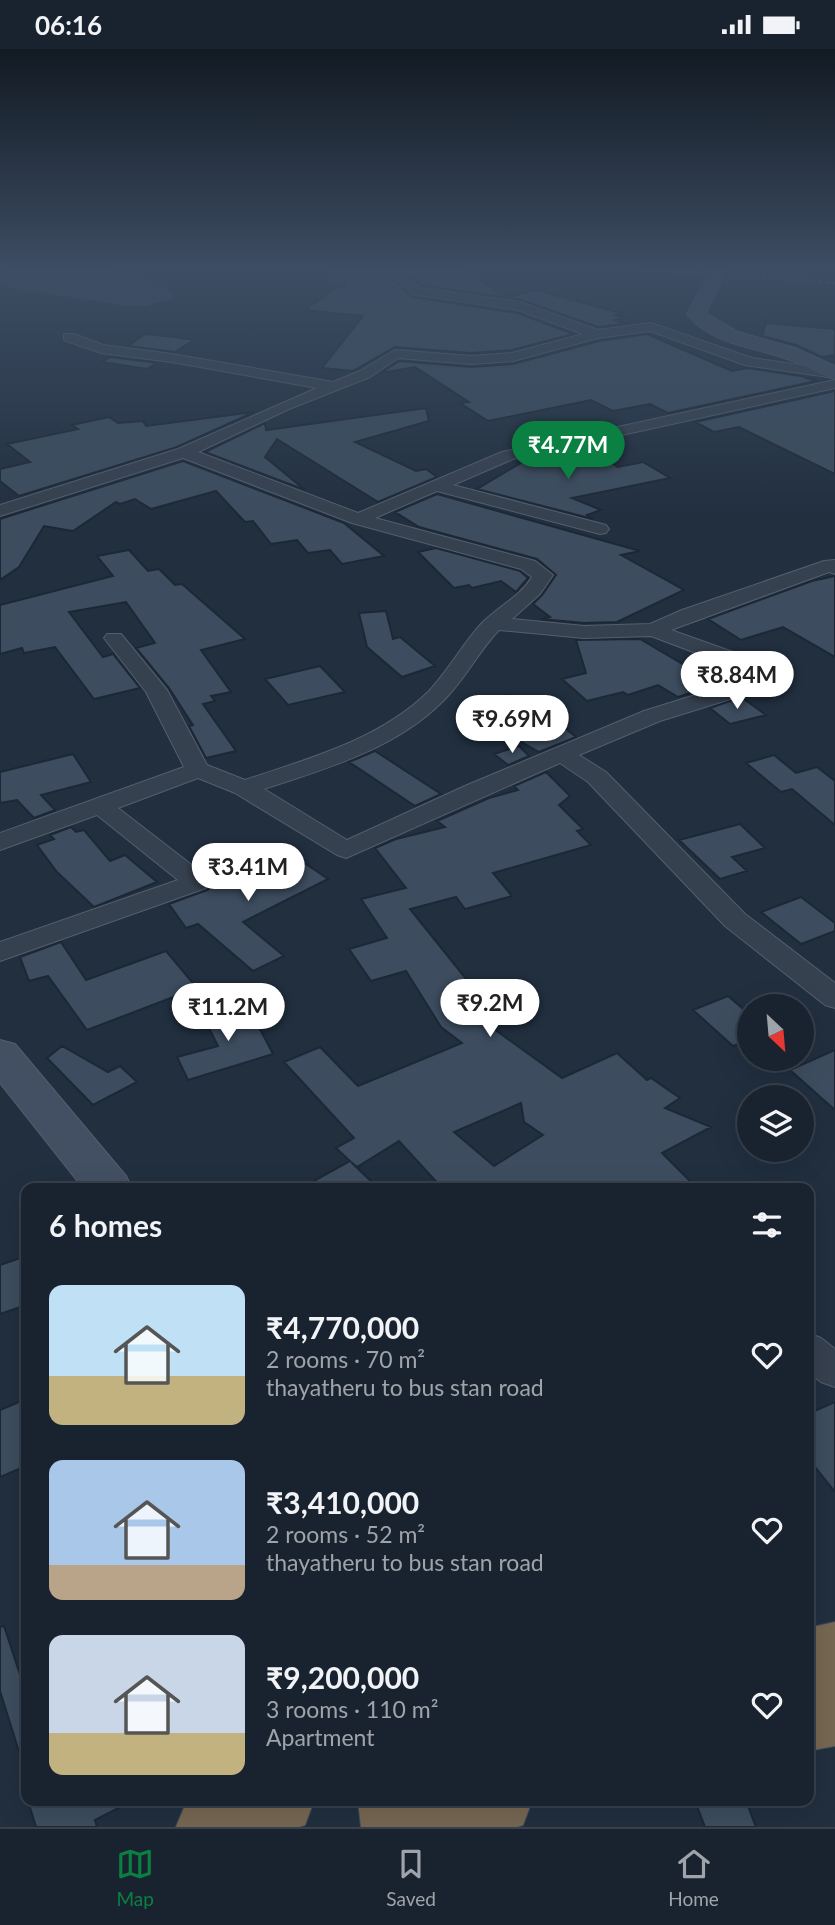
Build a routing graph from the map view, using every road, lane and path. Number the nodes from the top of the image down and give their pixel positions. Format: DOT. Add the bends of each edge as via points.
graph roads {
  1 [pos="114,351"];
  2 [pos="535,351"];
  3 [pos="718,351"];
  4 [pos="781,351"];
  5 [pos="835,374"];
  6 [pos="835,384"];
  7 [pos="336,386"];
  8 [pos="184,452"];
  9 [pos="437,486"];
  10 [pos="0,511"];
  11 [pos="358,519"];
  12 [pos="600,529"];
  13 [pos="835,568"];
  14 [pos="495,623"];
  15 [pos="653,630"];
  16 [pos="114,638"];
  17 [pos="561,754"];
  18 [pos="198,770"];
  19 [pos="244,788"];
  20 [pos="99,805"];
  21 [pos="0,842"];
  22 [pos="0,952"];
  23 [pos="835,998"];
  24 [pos="0,1054"];
  25 [pos="106,1183"];
  26 [pos="814,1354"];
  27 [pos="835,1371"];
  28 [pos="835,1653"];
  29 [pos="814,1658"];
  30 [pos="835,1714"];
  31 [pos="814,1718"];
  32 [pos="267,1806"];
  33 [pos="392,1806"];
  34 [pos="483,1806"];
  35 [pos="210,1827"];
  36 [pos="395,1827"];
  37 [pos="417,1827"];
  1 -- 7 [label="street"];
  2 -- 7 [label="street" via="471,361 396,354"];
  3 -- 5 [label="street" via="750,362"];
  4 -- 5 [label="main road"];
  6 -- 9 [label="street" via="508,455"];
  7 -- 8 [label="street"];
  8 -- 10 [label="street"];
  8 -- 11 [label="street"];
  9 -- 11 [label="street"];
  9 -- 12 [label="street"];
  11 -- 14 [label="street" via="537,569 543,575 540,582"];
  13 -- 15 [label="street" via="831,565"];
  14 -- 15 [label="street" via="584,632"];
  14 -- 19 [label="street" via="433,699 395,727 341,754"];
  15 -- 17 [label="street" via="756,668 729,692 652,716"];
  16 -- 18 [label="street" via="156,690"];
  17 -- 19 [label="street" via="346,850"];
  17 -- 23 [label="street" via="597,778 735,920"];
  18 -- 19 [label="street"];
  18 -- 20 [label="street"];
  20 -- 21 [label="street"];
  20 -- 22 [label="street" via="197,882"];
  24 -- 25 [label="main road"];
  26 -- 27 [label="street"];
  28 -- 29 [label="highway"];
  30 -- 31 [label="highway"];
  32 -- 35 [label="highway"];
  33 -- 36 [label="highway"];
  34 -- 37 [label="highway"];
}
